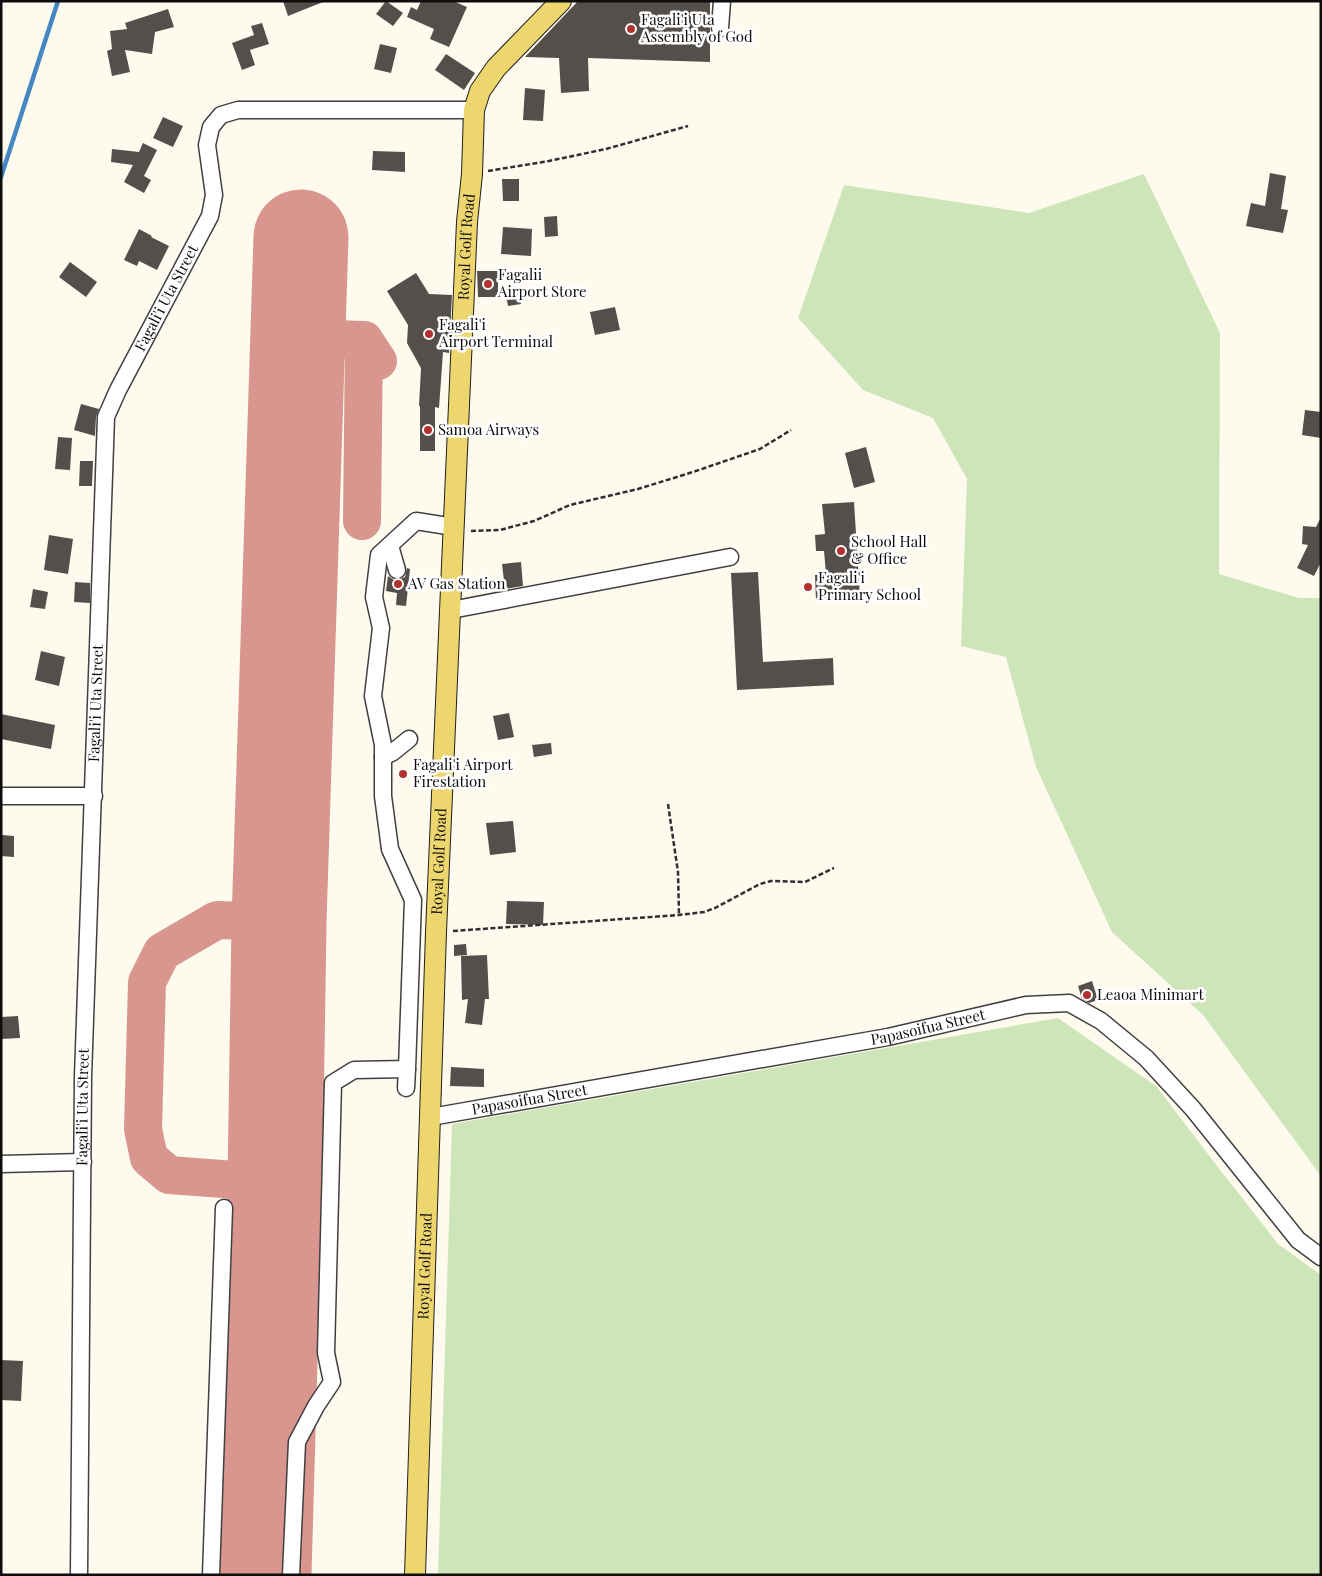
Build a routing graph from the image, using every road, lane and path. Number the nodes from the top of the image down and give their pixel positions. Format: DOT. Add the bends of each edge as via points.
graph roads {
  1 [pos="561,1"];
  2 [pos="722,1"];
  3 [pos="720,28"];
  4 [pos="474,110"];
  5 [pos="688,126"];
  6 [pos="472,174"];
  7 [pos="791,430"];
  8 [pos="454,529"];
  9 [pos="390,546"];
  10 [pos="730,557"];
  11 [pos="397,570"];
  12 [pos="451,610"];
  13 [pos="409,739"];
  14 [pos="383,756"];
  15 [pos="1,796"];
  16 [pos="94,796"];
  17 [pos="668,804"];
  18 [pos="834,868"];
  19 [pos="679,915"];
  20 [pos="436,932"];
  21 [pos="407,1069"];
  22 [pos="406,1088"];
  23 [pos="431,1117"];
  24 [pos="83,1162"];
  25 [pos="1,1164"];
  26 [pos="224,1208"];
  27 [pos="1321,1257"];
  28 [pos="79,1575"];
  29 [pos="211,1575"];
  30 [pos="291,1575"];
  31 [pos="415,1575"];
  1 -- 4 [label="main road, Royal Golf Road" via="496,68 480,91"];
  2 -- 3 [label="street"];
  4 -- 6 [label="main road, Royal Golf Road"];
  4 -- 16 [label="street, Fagali'i Uta Street" via="238,110 221,115 211,127 207,146 214,195 210,216 106,417"];
  5 -- 6 [label="path" via="606,149"];
  6 -- 8 [label="main road, Royal Golf Road" via="467,222"];
  7 -- 8 [label="path" via="760,450 638,489 570,505 534,521 500,530"];
  8 -- 9 [label="street" via="416,522"];
  8 -- 12 [label="main road, Royal Golf Road"];
  9 -- 11 [label="street"];
  9 -- 14 [label="street" via="380,555 374,597 381,628 372,696"];
  10 -- 12 [label="street"];
  12 -- 20 [label="main road, Royal Golf Road"];
  13 -- 14 [label="street"];
  14 -- 21 [label="street" via="383,796 390,849 413,900"];
  15 -- 16 [label="street"];
  16 -- 24 [label="street, Fagali'i Uta Street"];
  17 -- 19 [label="path" via="678,872"];
  18 -- 19 [label="path" via="805,882 771,881 760,884 715,908"];
  19 -- 20 [label="path"];
  20 -- 23 [label="main road, Royal Golf Road"];
  21 -- 22 [label="street"];
  21 -- 30 [label="street" via="354,1070 333,1083 326,1353 332,1382 297,1442"];
  23 -- 27 [label="street, Papasoifua Street" via="888,1036 1026,1005 1069,1003 1101,1021 1146,1058 1193,1109 1298,1240"];
  23 -- 31 [label="main road, Royal Golf Road"];
  24 -- 25 [label="street"];
  24 -- 28 [label="street, Fagali'i Uta Street"];
  26 -- 29 [label="street"];
}
